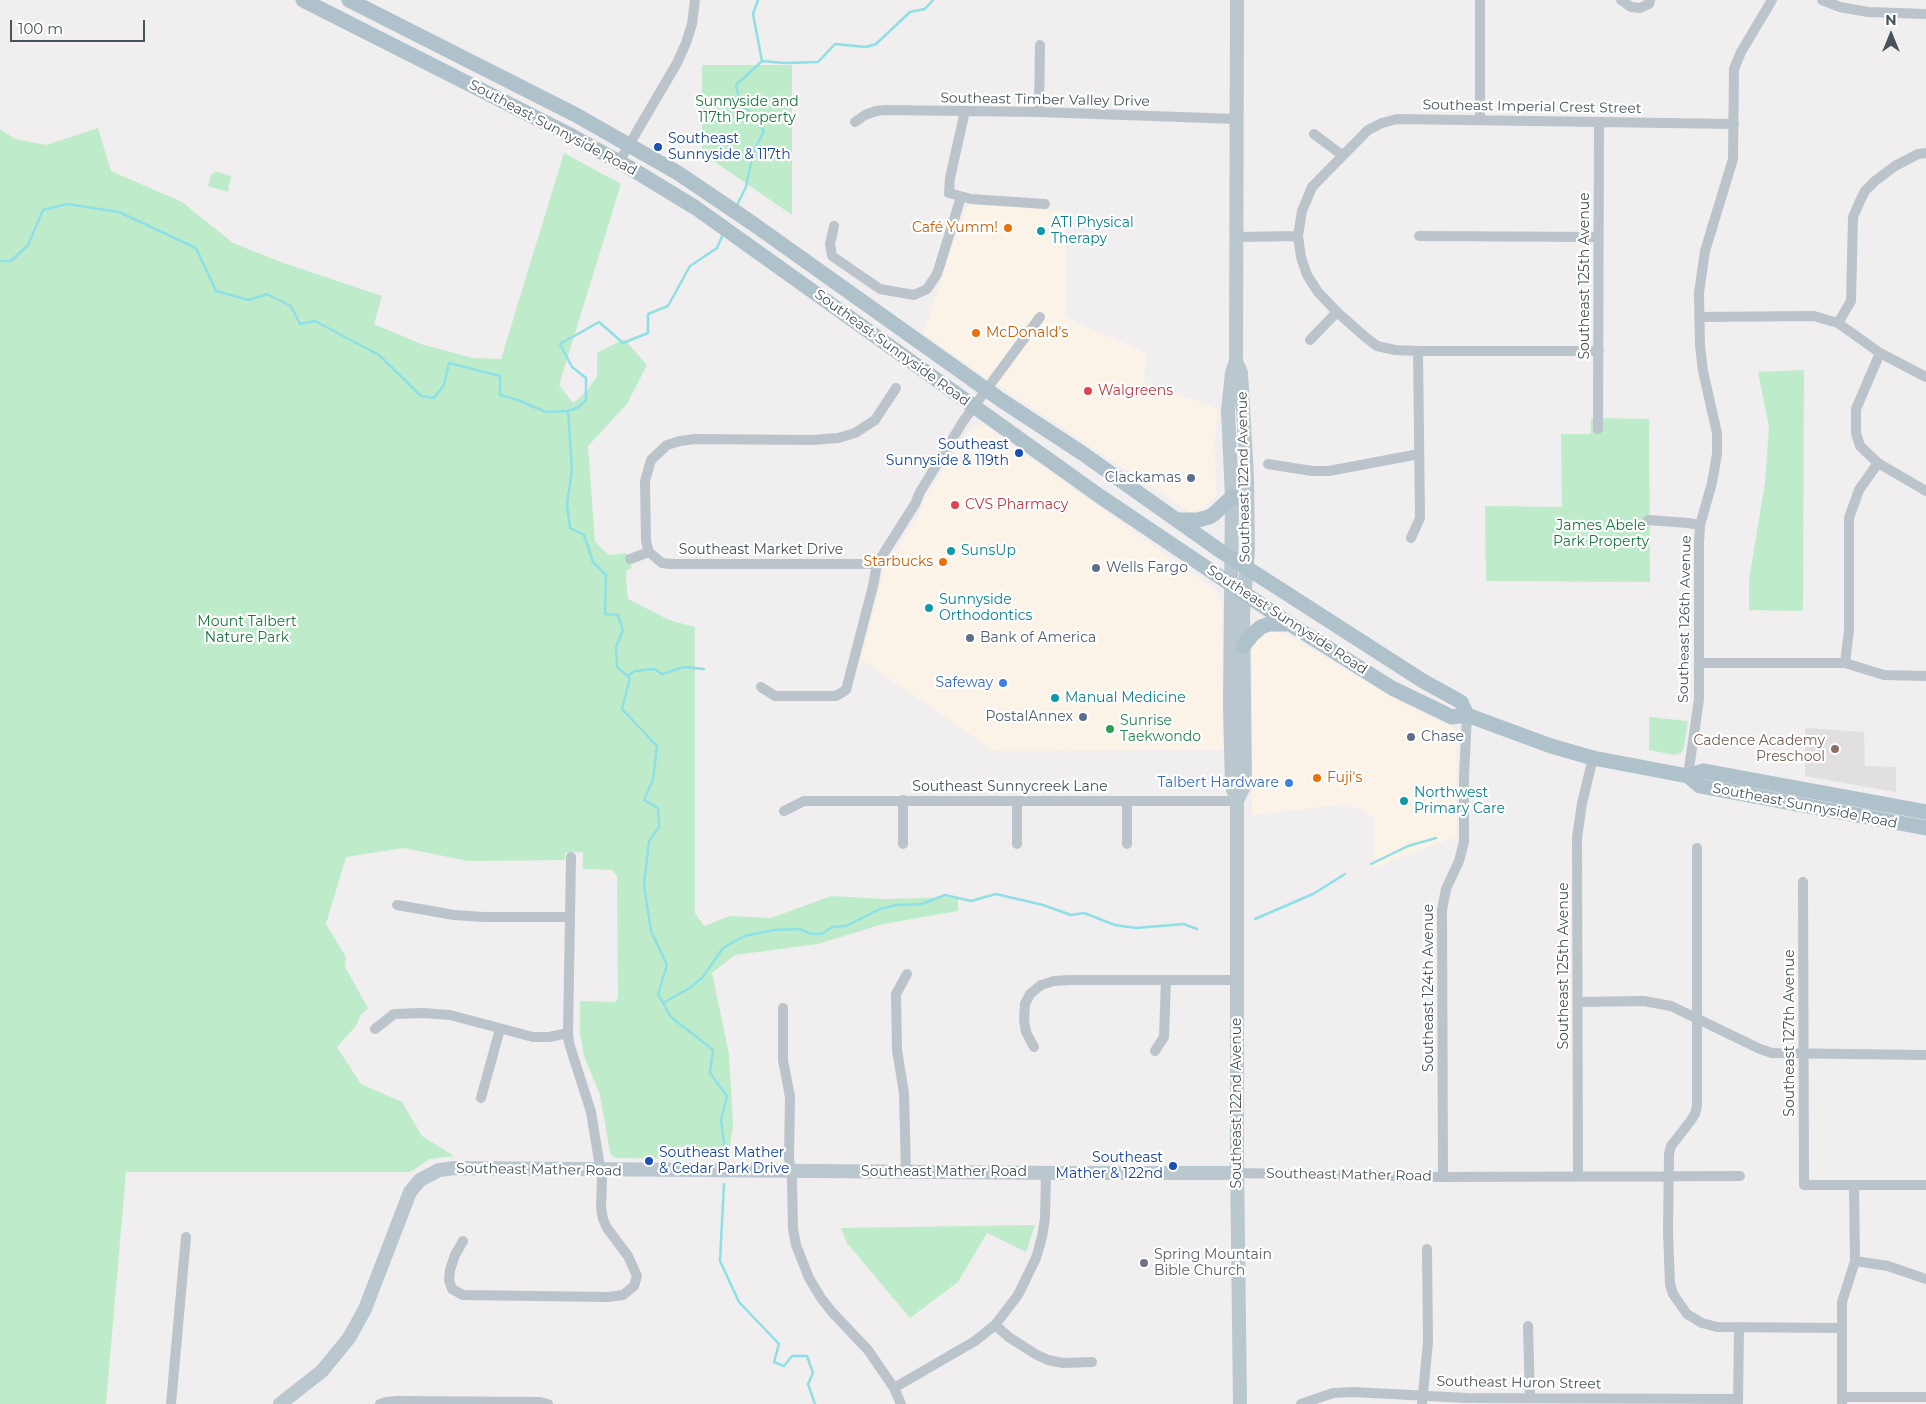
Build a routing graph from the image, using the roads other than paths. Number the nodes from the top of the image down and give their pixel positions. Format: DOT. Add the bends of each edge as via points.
graph roads {
  1 [pos="303,0"];
  2 [pos="349,0"];
  3 [pos="695,0"];
  4 [pos="1237,0"];
  5 [pos="1480,0"];
  6 [pos="1621,0"];
  7 [pos="1650,0"];
  8 [pos="1772,0"];
  9 [pos="1822,0"];
  10 [pos="1926,14"];
  11 [pos="1040,45"];
  12 [pos="964,111"];
  13 [pos="1039,112"];
  14 [pos="1480,119"];
  15 [pos="1237,120"];
  16 [pos="855,122"];
  17 [pos="1599,123"];
  18 [pos="1734,124"];
  19 [pos="1314,134"];
  20 [pos="629,144"];
  21 [pos="1926,153"];
  22 [pos="1342,155"];
  23 [pos="619,162"];
  24 [pos="961,197"];
  25 [pos="1044,204"];
  26 [pos="834,226"];
  27 [pos="1237,236"];
  28 [pos="1298,236"];
  29 [pos="1419,236"];
  30 [pos="1598,237"];
  31 [pos="1337,312"];
  32 [pos="1040,317"];
  33 [pos="1699,317"];
  34 [pos="1838,323"];
  35 [pos="1310,340"];
  36 [pos="1418,351"];
  37 [pos="1599,351"];
  38 [pos="1880,353"];
  39 [pos="1236,362"];
  40 [pos="1926,377"];
  41 [pos="896,388"];
  42 [pos="987,390"];
  43 [pos="974,406"];
  44 [pos="1598,429"];
  45 [pos="1419,454"];
  46 [pos="1878,463"];
  47 [pos="1268,464"];
  48 [pos="1926,491"];
  49 [pos="1232,497"];
  50 [pos="1179,520"];
  51 [pos="1648,520"];
  52 [pos="1700,525"];
  53 [pos="1411,538"];
  54 [pos="649,552"];
  55 [pos="1232,558"];
  56 [pos="630,559"];
  57 [pos="877,564"];
  58 [pos="1246,567"];
  59 [pos="1231,585"];
  60 [pos="1244,593"];
  61 [pos="1290,624"];
  62 [pos="1243,646"];
  63 [pos="1700,663"];
  64 [pos="1845,663"];
  65 [pos="1926,676"];
  66 [pos="1423,681"];
  67 [pos="761,687"];
  68 [pos="1392,688"];
  69 [pos="1230,705"];
  70 [pos="1467,714"];
  71 [pos="1243,745"];
  72 [pos="1593,758"];
  73 [pos="1688,776"];
  74 [pos="1818,792"];
  75 [pos="903,800"];
  76 [pos="1016,801"];
  77 [pos="1127,801"];
  78 [pos="1237,801"];
  79 [pos="1787,802"];
  80 [pos="784,812"];
  81 [pos="1926,812"];
  82 [pos="1926,828"];
  83 [pos="903,844"];
  84 [pos="1016,844"];
  85 [pos="1127,844"];
  86 [pos="1697,848"];
  87 [pos="571,858"];
  88 [pos="1803,882"];
  89 [pos="397,904"];
  90 [pos="570,917"];
  91 [pos="907,974"];
  92 [pos="1166,980"];
  93 [pos="1237,980"];
  94 [pos="1578,1002"];
  95 [pos="783,1008"];
  96 [pos="1697,1018"];
  97 [pos="500,1028"];
  98 [pos="375,1029"];
  99 [pos="568,1033"];
  100 [pos="1034,1047"];
  101 [pos="1155,1051"];
  102 [pos="1804,1054"];
  103 [pos="1926,1055"];
  104 [pos="480,1098"];
  105 [pos="600,1170"];
  106 [pos="791,1171"];
  107 [pos="906,1172"];
  108 [pos="1237,1172"];
  109 [pos="1046,1173"];
  110 [pos="1668,1175"];
  111 [pos="1578,1176"];
  112 [pos="1740,1176"];
  113 [pos="1442,1177"];
  114 [pos="1854,1185"];
  115 [pos="1926,1185"];
  116 [pos="186,1237"];
  117 [pos="463,1241"];
  118 [pos="1427,1249"];
  119 [pos="1855,1261"];
  120 [pos="1926,1279"];
  121 [pos="995,1325"];
  122 [pos="1528,1326"];
  123 [pos="1739,1328"];
  124 [pos="1841,1328"];
  125 [pos="1092,1362"];
  126 [pos="894,1388"];
  127 [pos="1926,1397"];
  128 [pos="1530,1398"];
  129 [pos="1423,1400"];
  130 [pos="1842,1400"];
  131 [pos="1738,1402"];
  132 [pos="457,1403"];
  133 [pos="172,1404"];
  134 [pos="280,1404"];
  135 [pos="380,1404"];
  136 [pos="548,1404"];
  137 [pos="901,1404"];
  138 [pos="1240,1404"];
  139 [pos="1301,1404"];
  1 -- 23 [label="main road, Southeast Sunnyside Road"];
  2 -- 20 [label="main road, Southeast Sunnyside Road"];
  3 -- 20 [label="street" via="692,24 677,63"];
  4 -- 15 [label="main road, Southeast 122nd Avenue"];
  5 -- 14 [label="street"];
  6 -- 7 [label="street" via="1640,8"];
  8 -- 18 [label="street, Southeast 126th Avenue" via="1734,69"];
  9 -- 10 [label="street" via="1868,12"];
  11 -- 13 [label="street"];
  12 -- 13 [label="street, Southeast Timber Valley Drive"];
  12 -- 16 [label="street, Southeast Timber Valley Drive" via="876,111"];
  12 -- 24 [label="street" via="949,186 949,193"];
  13 -- 15 [label="street, Southeast Timber Valley Drive"];
  14 -- 17 [label="street, Southeast Imperial Crest Street"];
  14 -- 22 [label="street, Southeast Imperial Crest Street" via="1397,119 1368,130"];
  15 -- 27 [label="main road, Southeast 122nd Avenue"];
  17 -- 18 [label="street, Southeast Imperial Crest Street"];
  17 -- 30 [label="street, Southeast 125th Avenue"];
  18 -- 33 [label="street, Southeast 126th Avenue" via="1733,159 1705,251"];
  19 -- 22 [label="street"];
  20 -- 23 [label="street"];
  20 -- 42 [label="main road, Southeast Sunnyside Road" via="752,224"];
  21 -- 34 [label="street" via="1894,166 1865,192 1856,208 1853,217 1851,301"];
  22 -- 28 [label="street, Southeast Imperial Crest Street" via="1312,187 1302,211"];
  23 -- 43 [label="main road, Southeast Sunnyside Road" via="696,208"];
  24 -- 25 [label="street"];
  24 -- 26 [label="street" via="938,274 927,288 914,295 880,289 832,256 830,244"];
  27 -- 28 [label="street"];
  27 -- 39 [label="main road, Southeast 122nd Avenue"];
  28 -- 31 [label="street, Southeast Imperial Crest Street" via="1307,276"];
  29 -- 30 [label="street"];
  30 -- 37 [label="street, Southeast 125th Avenue"];
  31 -- 35 [label="street"];
  31 -- 36 [label="street, Southeast Imperial Crest Street" via="1377,346"];
  32 -- 42 [label="street"];
  33 -- 34 [label="street" via="1814,316"];
  33 -- 52 [label="street, Southeast 126th Avenue" via="1703,371 1718,433 1718,454"];
  34 -- 38 [label="street"];
  36 -- 37 [label="street, Southeast Imperial Crest Street"];
  36 -- 45 [label="street"];
  37 -- 44 [label="street, Southeast 125th Avenue"];
  38 -- 40 [label="street"];
  38 -- 46 [label="street" via="1859,399 1855,418 1860,446"];
  39 -- 49 [label="main road, Southeast 122nd Avenue" via="1228,411"];
  39 -- 58 [label="main road, Southeast 122nd Avenue" via="1241,373 1247,478"];
  41 -- 54 [label="street" via="875,420 855,433 838,438 695,440 667,445 652,460 645,481"];
  42 -- 43 [label="street"];
  42 -- 50 [label="main road, Southeast Sunnyside Road"];
  43 -- 57 [label="street"];
  43 -- 59 [label="main road, Southeast Sunnyside Road"];
  45 -- 47 [label="street" via="1329,471"];
  45 -- 53 [label="street" via="1420,518"];
  46 -- 48 [label="street"];
  46 -- 64 [label="street" via="1859,490 1850,518 1849,630"];
  49 -- 50 [label="main road" via="1209,517"];
  49 -- 55 [label="main road, Southeast 122nd Avenue"];
  50 -- 55 [label="main road, Southeast Sunnyside Road"];
  51 -- 52 [label="street"];
  52 -- 63 [label="street, Southeast 126th Avenue"];
  54 -- 56 [label="street"];
  54 -- 57 [label="street, Southeast Market Drive" via="662,562 671,564"];
  55 -- 58 [label="main road, Southeast Sunnyside Road"];
  55 -- 59 [label="main road, Southeast 122nd Avenue"];
  57 -- 67 [label="street" via="846,690 836,696 775,696"];
  58 -- 60 [label="main road, Southeast 122nd Avenue"];
  58 -- 66 [label="main road, Southeast Sunnyside Road"];
  59 -- 60 [label="main road, Southeast Sunnyside Road"];
  59 -- 69 [label="main road, Southeast 122nd Avenue"];
  60 -- 61 [label="main road, Southeast Sunnyside Road"];
  60 -- 62 [label="main road, Southeast 122nd Avenue"];
  61 -- 62 [label="main road" via="1261,627"];
  61 -- 68 [label="main road, Southeast Sunnyside Road"];
  62 -- 71 [label="main road, Southeast 122nd Avenue"];
  63 -- 64 [label="street"];
  63 -- 73 [label="street, Southeast 126th Avenue" via="1699,706"];
  64 -- 65 [label="street" via="1892,676"];
  66 -- 68 [label="main road"];
  66 -- 70 [label="main road, Southeast Sunnyside Road" via="1461,702"];
  68 -- 70 [label="main road, Southeast Sunnyside Road" via="1452,717"];
  69 -- 71 [label="main road" via="1236,712 1237,739"];
  69 -- 78 [label="main road, Southeast 122nd Avenue" via="1232,786"];
  70 -- 72 [label="main road, Southeast Sunnyside Road" via="1528,739"];
  70 -- 113 [label="street, Southeast 124th Avenue" via="1464,842 1446,889 1442,910"];
  71 -- 78 [label="main road, Southeast 122nd Avenue" via="1245,784"];
  72 -- 73 [label="main road, Southeast Sunnyside Road"];
  72 -- 94 [label="street, Southeast 125th Avenue" via="1577,838"];
  73 -- 74 [label="main road, Southeast Sunnyside Road" via="1703,771"];
  73 -- 79 [label="main road, Southeast Sunnyside Road" via="1700,786"];
  74 -- 79 [label="main road"];
  74 -- 81 [label="main road, Southeast Sunnyside Road"];
  75 -- 76 [label="street, Southeast Sunnycreek Lane"];
  75 -- 80 [label="street, Southeast Sunnycreek Lane" via="804,801"];
  75 -- 83 [label="street"];
  76 -- 77 [label="street, Southeast Sunnycreek Lane"];
  76 -- 84 [label="street"];
  77 -- 78 [label="street, Southeast Sunnycreek Lane"];
  77 -- 85 [label="street"];
  78 -- 93 [label="main road, Southeast 122nd Avenue"];
  79 -- 82 [label="main road, Southeast Sunnyside Road"];
  86 -- 96 [label="street"];
  87 -- 90 [label="street"];
  88 -- 102 [label="street, Southeast 127th Avenue"];
  89 -- 90 [label="street" via="454,915"];
  90 -- 99 [label="street"];
  91 -- 107 [label="street" via="896,994"];
  92 -- 93 [label="street"];
  92 -- 100 [label="street" via="1070,980 1040,985 1025,1004 1026,1032"];
  92 -- 101 [label="street" via="1164,1037"];
  93 -- 108 [label="main road, Southeast 122nd Avenue"];
  94 -- 96 [label="street" via="1644,1001 1671,1006"];
  94 -- 111 [label="street, Southeast 125th Avenue"];
  95 -- 106 [label="street" via="783,1060 790,1097 788,1159"];
  96 -- 102 [label="street" via="1760,1049"];
  96 -- 110 [label="street" via="1697,1106 1695,1114 1671,1146"];
  97 -- 98 [label="street" via="450,1015 423,1013 394,1014"];
  97 -- 99 [label="street" via="533,1037"];
  97 -- 104 [label="street"];
  99 -- 105 [label="street" via="588,1098"];
  102 -- 103 [label="street"];
  102 -- 114 [label="street, Southeast 127th Avenue" via="1804,1185"];
  105 -- 106 [label="main road, Southeast Mather Road"];
  105 -- 117 [label="street" via="603,1219 628,1256 637,1276 634,1286 623,1295 463,1296 452,1289 449,1280 455,1255"];
  105 -- 134 [label="main road, Southeast Mather Road" via="455,1168 424,1177 407,1199 365,1309 349,1338 322,1371"];
  106 -- 107 [label="main road, Southeast Mather Road"];
  106 -- 126 [label="street" via="793,1230 809,1278 832,1312 868,1350"];
  107 -- 109 [label="main road, Southeast Mather Road"];
  108 -- 109 [label="main road, Southeast Mather Road"];
  108 -- 113 [label="street, Southeast Mather Road"];
  108 -- 138 [label="main road, Southeast 122nd Avenue"];
  109 -- 121 [label="street" via="1045,1218 1036,1258 1018,1295"];
  110 -- 111 [label="street, Southeast Mather Road"];
  110 -- 112 [label="street, Southeast Mather Road"];
  110 -- 123 [label="street" via="1668,1275 1673,1294 1686,1314 1702,1323"];
  111 -- 113 [label="street, Southeast Mather Road"];
  114 -- 115 [label="street"];
  114 -- 119 [label="street"];
  116 -- 133 [label="street"];
  118 -- 129 [label="street" via="1428,1342"];
  119 -- 120 [label="street" via="1888,1266"];
  119 -- 124 [label="street" via="1842,1302"];
  121 -- 125 [label="street" via="1010,1338 1048,1360"];
  121 -- 126 [label="street" via="975,1341"];
  122 -- 128 [label="street"];
  123 -- 124 [label="street"];
  123 -- 131 [label="street"];
  124 -- 130 [label="street"];
  126 -- 137 [label="street"];
  127 -- 130 [label="street"];
  128 -- 129 [label="street, Southeast Huron Street"];
  128 -- 131 [label="street, Southeast Huron Street"];
  129 -- 139 [label="street, Southeast Huron Street" via="1333,1393"];
  132 -- 135 [label="street" via="391,1401"];
  132 -- 136 [label="street"];
}
